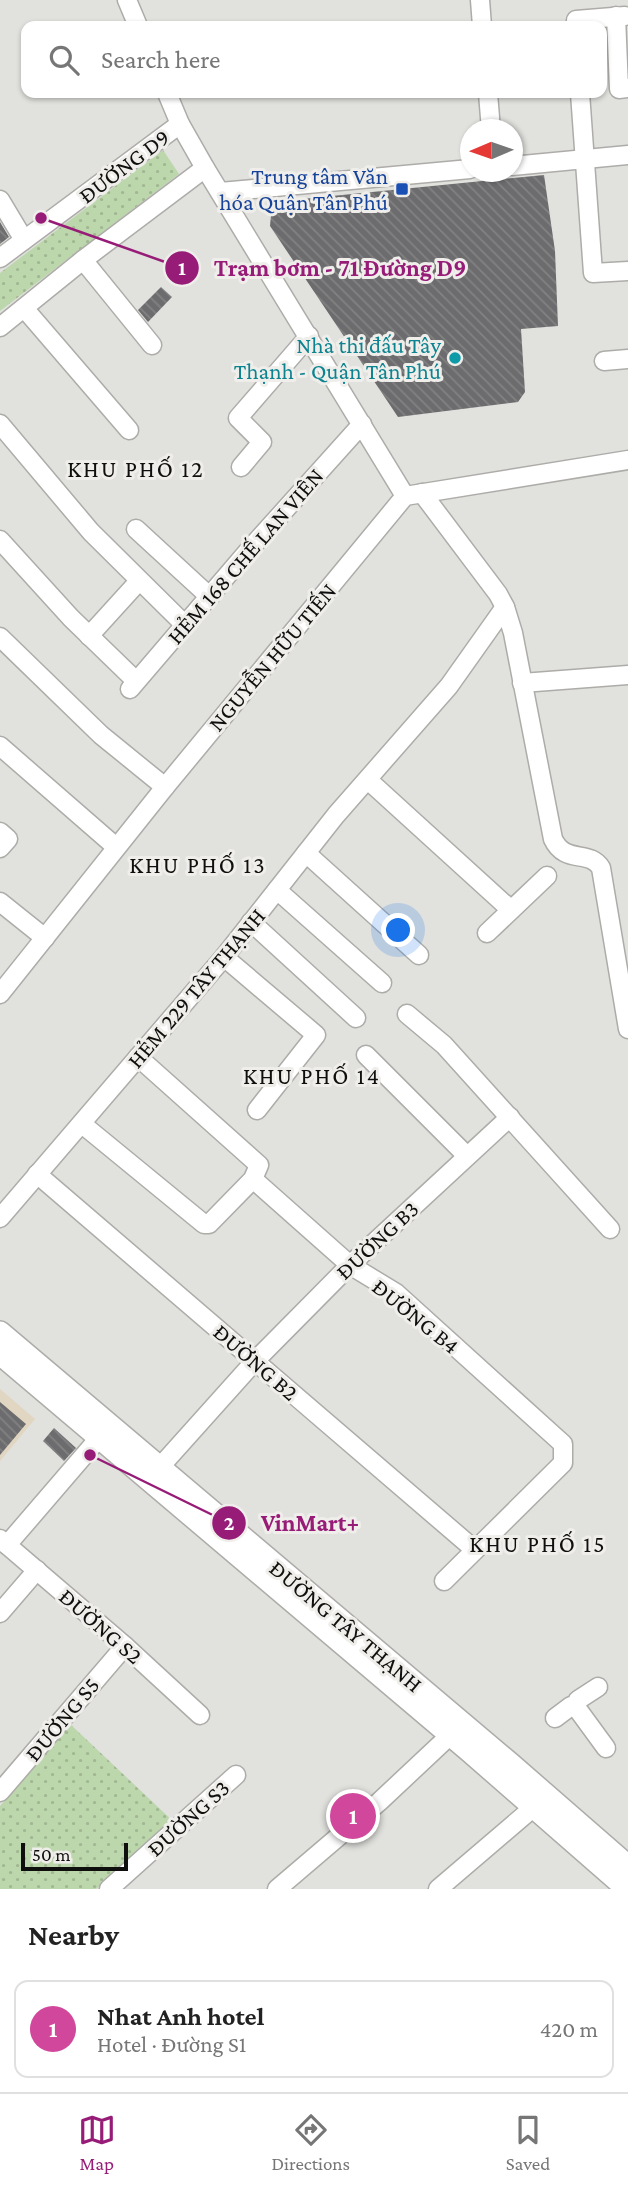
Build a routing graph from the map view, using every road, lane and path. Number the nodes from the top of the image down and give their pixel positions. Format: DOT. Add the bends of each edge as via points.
graph roads {
  1 [pos="127,0"];
  2 [pos="480,0"];
  3 [pos="622,16"];
  4 [pos="136,21"];
  5 [pos="482,21"];
  6 [pos="576,21"];
  7 [pos="628,88"];
  8 [pos="169,98"];
  9 [pos="488,98"];
  10 [pos="580,98"];
  11 [pos="490,119"];
  12 [pos="180,124"];
  13 [pos="628,155"];
  14 [pos="583,159"];
  15 [pos="523,165"];
  16 [pos="205,168"];
  17 [pos="460,170"];
  18 [pos="220,192"];
  19 [pos="0,200"];
  20 [pos="24,240"];
  21 [pos="0,258"];
  22 [pos="83,260"];
  23 [pos="628,271"];
  24 [pos="24,308"];
  25 [pos="0,327"];
  26 [pos="309,336"];
  27 [pos="152,345"];
  28 [pos="628,359"];
  29 [pos="604,361"];
  30 [pos="362,424"];
  31 [pos="0,425"];
  32 [pos="129,430"];
  33 [pos="628,460"];
  34 [pos="241,467"];
  35 [pos="413,495"];
  36 [pos="136,529"];
  37 [pos="0,540"];
  38 [pos="139,582"];
  39 [pos="210,597"];
  40 [pos="505,607"];
  41 [pos="185,625"];
  42 [pos="89,636"];
  43 [pos="0,637"];
  44 [pos="628,675"];
  45 [pos="522,683"];
  46 [pos="0,746"];
  47 [pos="368,780"];
  48 [pos="164,787"];
  49 [pos="0,832"];
  50 [pos="117,847"];
  51 [pos="0,848"];
  52 [pos="306,853"];
  53 [pos="547,876"];
  54 [pos="277,890"];
  55 [pos="0,902"];
  56 [pos="511,910"];
  57 [pos="251,922"];
  58 [pos="487,933"];
  59 [pos="45,938"];
  60 [pos="419,955"];
  61 [pos="224,957"];
  62 [pos="382,983"];
  63 [pos="0,994"];
  64 [pos="407,1014"];
  65 [pos="356,1018"];
  66 [pos="628,1029"];
  67 [pos="366,1055"];
  68 [pos="138,1057"];
  69 [pos="257,1110"];
  70 [pos="510,1117"];
  71 [pos="82,1124"];
  72 [pos="467,1156"];
  73 [pos="37,1174"];
  74 [pos="253,1179"];
  75 [pos="0,1218"];
  76 [pos="610,1230"];
  77 [pos="350,1265"];
  78 [pos="0,1332"];
  79 [pos="0,1354"];
  80 [pos="255,1361"];
  81 [pos="99,1438"];
  82 [pos="154,1474"];
  83 [pos="3,1542"];
  84 [pos="475,1550"];
  85 [pos="37,1570"];
  86 [pos="444,1581"];
  87 [pos="0,1614"];
  88 [pos="125,1646"];
  89 [pos="598,1687"];
  90 [pos="576,1707"];
  91 [pos="200,1715"];
  92 [pos="555,1718"];
  93 [pos="456,1729"];
  94 [pos="606,1748"];
  95 [pos="236,1775"];
  96 [pos="0,1792"];
  97 [pos="534,1807"];
  98 [pos="628,1866"];
  99 [pos="440,1888"];
  100 [pos="109,1889"];
  101 [pos="277,1889"];
  102 [pos="627,1889"];
  1 -- 4 [label="street"];
  2 -- 5 [label="street"];
  3 -- 6 [label="street"];
  3 -- 7 [label="street" via="619,89"];
  8 -- 12 [label="street"];
  9 -- 11 [label="street"];
  10 -- 14 [label="street"];
  12 -- 16 [label="street"];
  12 -- 20 [label="street, ĐƯỜNG D9"];
  13 -- 14 [label="street"];
  14 -- 15 [label="street"];
  14 -- 23 [label="street" via="593,273"];
  16 -- 18 [label="street"];
  16 -- 22 [label="street"];
  17 -- 18 [label="street"];
  18 -- 26 [label="street"];
  19 -- 20 [label="street"];
  20 -- 21 [label="street, ĐƯỜNG D9"];
  22 -- 24 [label="street"];
  22 -- 27 [label="street"];
  24 -- 25 [label="street"];
  24 -- 32 [label="street"];
  26 -- 30 [label="street"];
  26 -- 34 [label="street" via="238,418 262,442"];
  28 -- 29 [label="street"];
  30 -- 35 [label="street"];
  30 -- 39 [label="street, HẺM 168 CHẾ LAN VIÊN"];
  31 -- 38 [label="street"];
  33 -- 35 [label="street"];
  35 -- 40 [label="street"];
  35 -- 48 [label="street, NGUYỄN HỮU TIẾN"];
  36 -- 39 [label="street"];
  37 -- 42 [label="street"];
  38 -- 41 [label="street"];
  38 -- 42 [label="street"];
  39 -- 41 [label="street, HẺM 168 CHẾ LAN VIÊN"];
  40 -- 45 [label="street"];
  40 -- 47 [label="street, HẺM 229 TÂY THẠNH" via="449,686"];
  41 -- 42 [label="street, HẺM 168 CHẾ LAN VIÊN" via="132,684"];
  43 -- 48 [label="street" via="101,735"];
  44 -- 45 [label="street"];
  45 -- 66 [label="street" via="553,839 564,853 596,860 601,868"];
  46 -- 50 [label="street"];
  47 -- 52 [label="street, HẺM 229 TÂY THẠNH"];
  47 -- 56 [label="street"];
  48 -- 50 [label="street, NGUYỄN HỮU TIẾN"];
  49 -- 51 [label="street" via="8,839"];
  50 -- 59 [label="street, NGUYỄN HỮU TIẾN"];
  52 -- 54 [label="street, HẺM 229 TÂY THẠNH"];
  52 -- 60 [label="street"];
  53 -- 56 [label="street"];
  54 -- 57 [label="street, HẺM 229 TÂY THẠNH"];
  54 -- 62 [label="street"];
  55 -- 59 [label="street"];
  56 -- 58 [label="street"];
  57 -- 61 [label="street, HẺM 229 TÂY THẠNH"];
  57 -- 65 [label="street"];
  59 -- 63 [label="street, NGUYỄN HỮU TIẾN"];
  61 -- 68 [label="street, HẺM 229 TÂY THẠNH"];
  61 -- 69 [label="street" via="316,1035"];
  64 -- 70 [label="street" via="444,1045"];
  67 -- 72 [label="street"];
  68 -- 71 [label="street, HẺM 229 TÂY THẠNH"];
  68 -- 74 [label="street" via="259,1165"];
  70 -- 72 [label="street, ĐƯỜNG B3"];
  70 -- 76 [label="street"];
  71 -- 73 [label="street, HẺM 229 TÂY THẠNH"];
  71 -- 74 [label="street" via="203,1224 209,1224"];
  72 -- 77 [label="street, ĐƯỜNG B3"];
  73 -- 75 [label="street, HẺM 229 TÂY THẠNH"];
  73 -- 80 [label="street, ĐƯỜNG B2"];
  74 -- 77 [label="street, ĐƯỜNG B4"];
  77 -- 80 [label="street, ĐƯỜNG B3"];
  77 -- 84 [label="street, ĐƯỜNG B4" via="396,1293 563,1444 564,1463"];
  78 -- 82 [label="street, ĐƯỜNG TÂY THẠNH"];
  79 -- 81 [label="street, ĐƯỜNG TÂY THẠNH"];
  80 -- 82 [label="street, ĐƯỜNG B3"];
  80 -- 84 [label="street, ĐƯỜNG B2"];
  81 -- 82 [label="street, ĐƯỜNG TÂY THẠNH"];
  81 -- 83 [label="street"];
  82 -- 93 [label="street, ĐƯỜNG TÂY THẠNH"];
  83 -- 85 [label="street, ĐƯỜNG S2"];
  84 -- 86 [label="street"];
  85 -- 87 [label="street"];
  85 -- 88 [label="street, ĐƯỜNG S2"];
  88 -- 91 [label="street, ĐƯỜNG S2"];
  88 -- 96 [label="street, ĐƯỜNG S5"];
  89 -- 90 [label="street" via="578,1700"];
  90 -- 92 [label="street" via="570,1706"];
  90 -- 94 [label="street"];
  93 -- 97 [label="street, ĐƯỜNG TÂY THẠNH"];
  93 -- 98 [label="street, ĐƯỜNG TÂY THẠNH"];
  93 -- 101 [label="street"];
  95 -- 100 [label="street, ĐƯỜNG S3"];
  97 -- 99 [label="street"];
  97 -- 102 [label="street, ĐƯỜNG TÂY THẠNH"];
}
